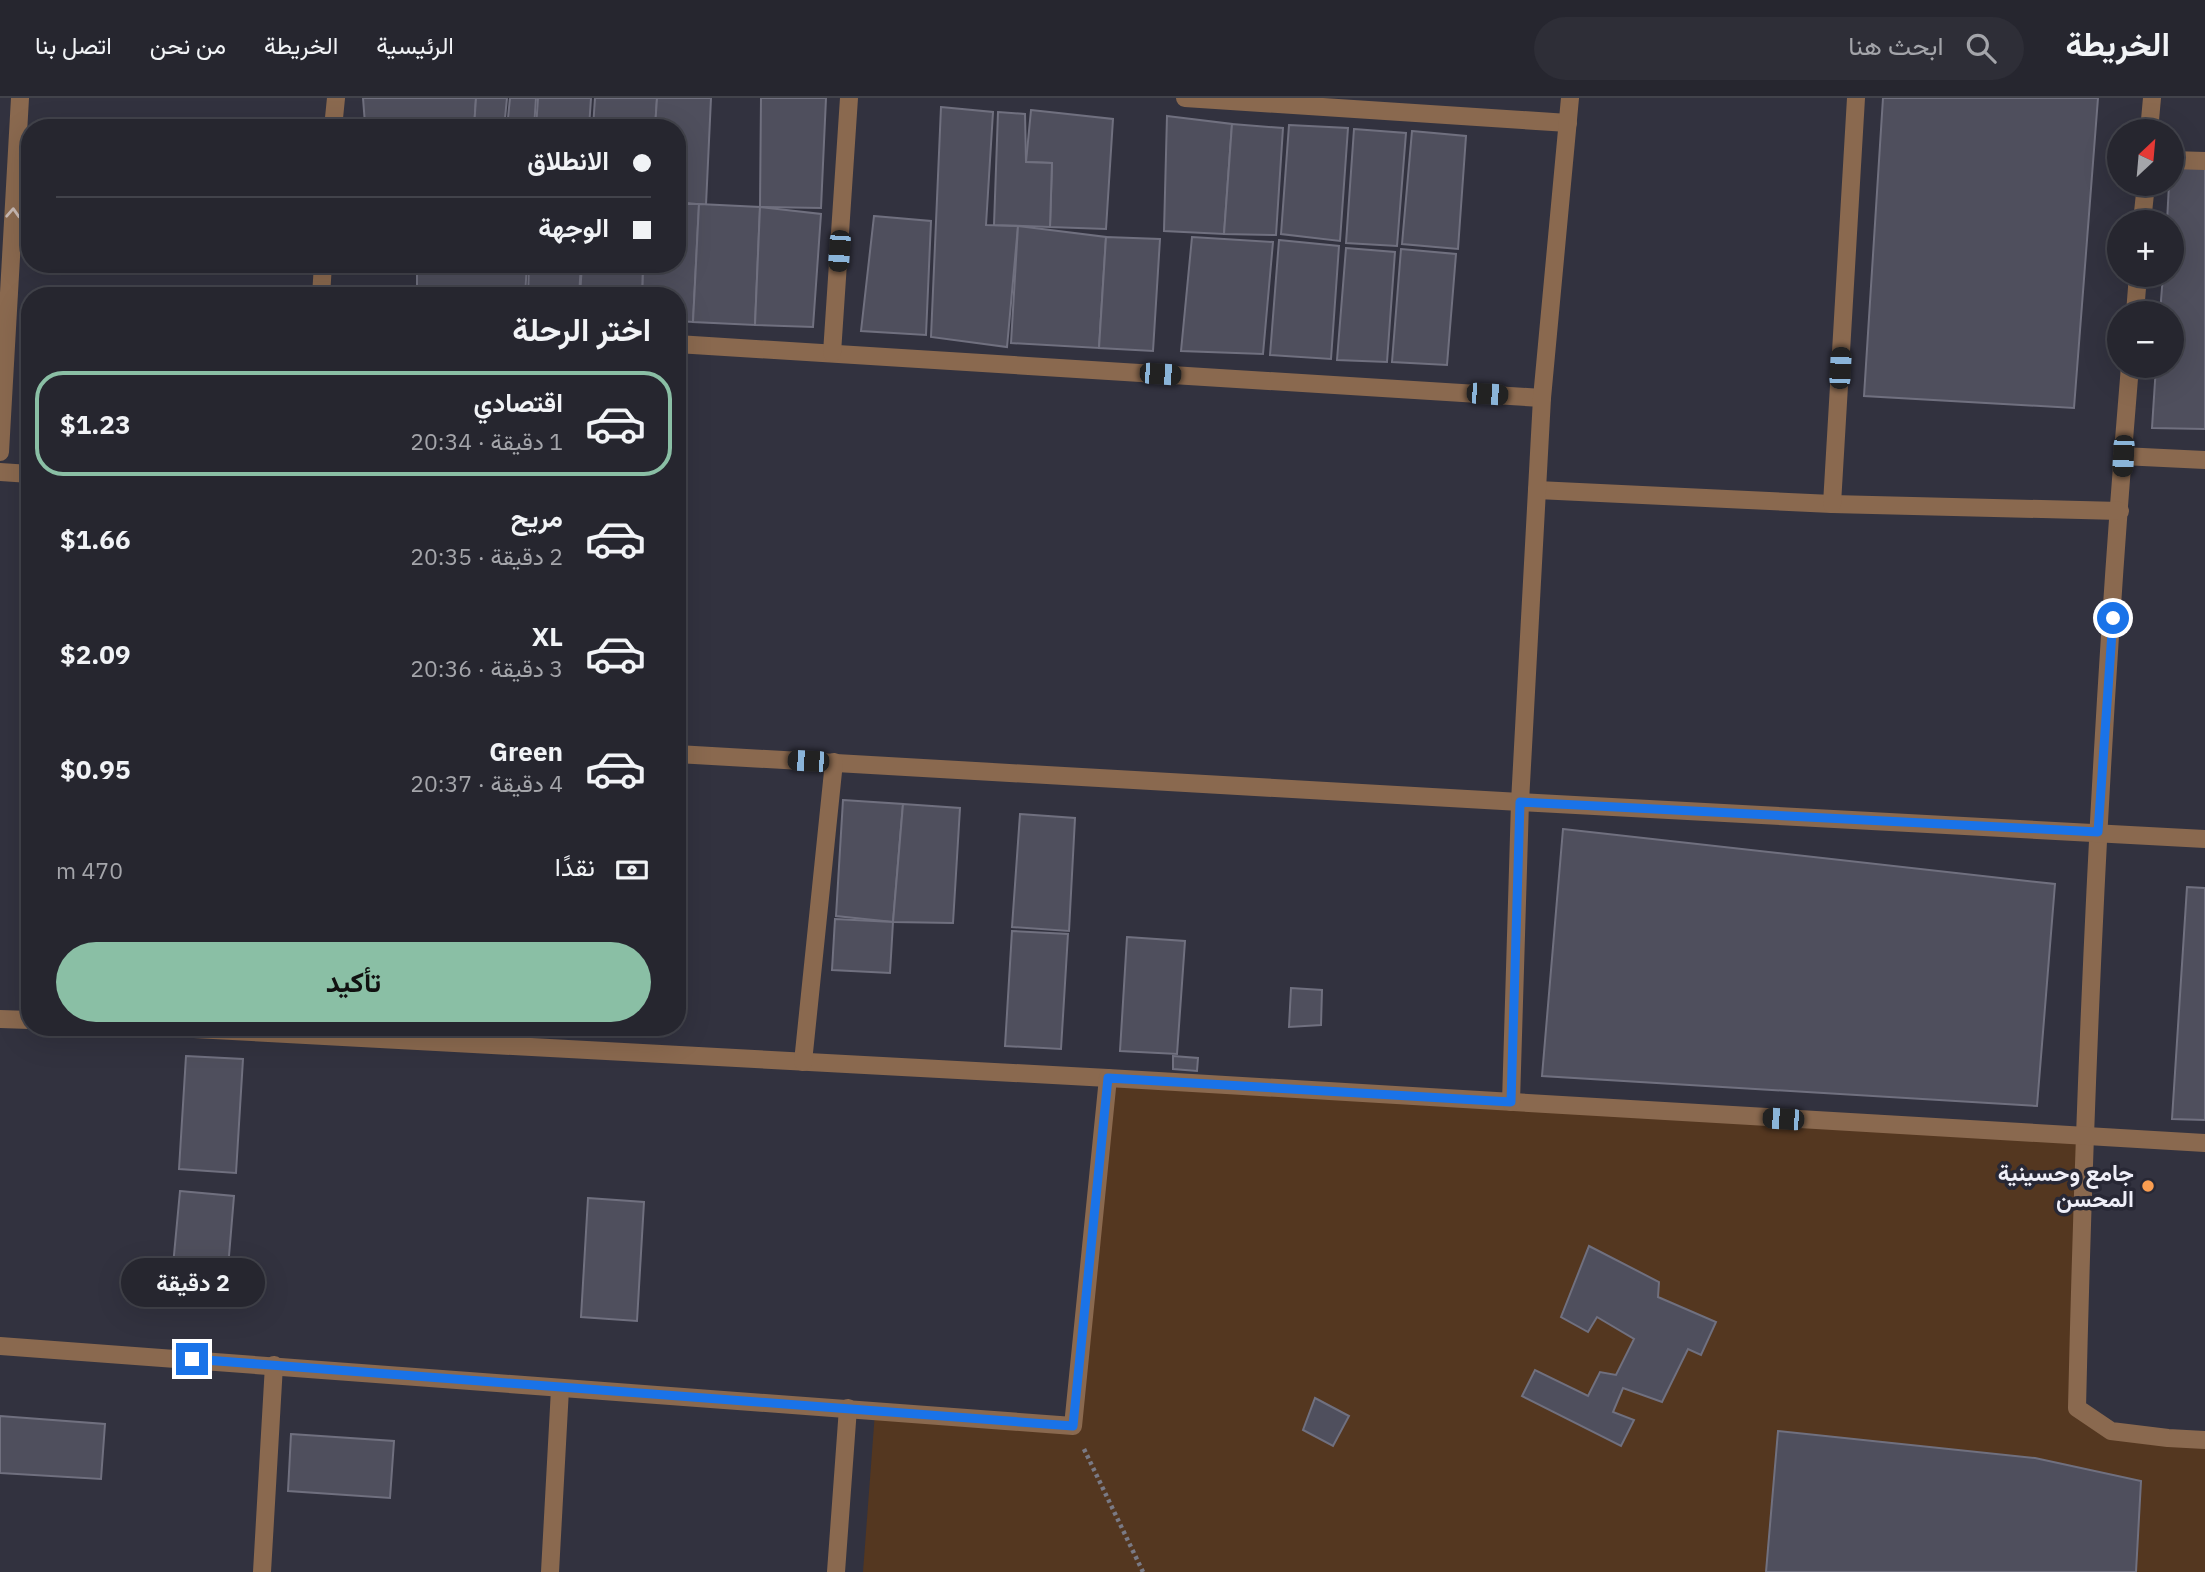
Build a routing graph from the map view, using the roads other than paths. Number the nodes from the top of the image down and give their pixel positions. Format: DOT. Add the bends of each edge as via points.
graph roads {
  1 [pos="20,98"];
  2 [pos="335,98"];
  3 [pos="849,98"];
  4 [pos="1185,98"];
  5 [pos="1570,98"];
  6 [pos="1856,98"];
  7 [pos="2152,98"];
  8 [pos="334,119"];
  9 [pos="2150,119"];
  10 [pos="1568,123"];
  11 [pos="2184,160"];
  12 [pos="2205,161"];
  13 [pos="686,345"];
  14 [pos="832,353"];
  15 [pos="2129,378"];
  16 [pos="1542,398"];
  17 [pos="0,452"];
  18 [pos="2123,456"];
  19 [pos="2205,460"];
  20 [pos="0,472"];
  21 [pos="21,473"];
  22 [pos="1537,490"];
  23 [pos="1832,504"];
  24 [pos="2120,511"];
  25 [pos="686,754"];
  26 [pos="834,762"];
  27 [pos="1520,802"];
  28 [pos="2098,832"];
  29 [pos="2205,839"];
  30 [pos="0,1018"];
  31 [pos="21,1019"];
  32 [pos="362,1036"];
  33 [pos="803,1062"];
  34 [pos="1108,1078"];
  35 [pos="1511,1102"];
  36 [pos="2083,1137"];
  37 [pos="2205,1143"];
  38 [pos="0,1346"];
  39 [pos="275,1365"];
  40 [pos="560,1389"];
  41 [pos="848,1408"];
  42 [pos="2205,1440"];
  43 [pos="262,1572"];
  44 [pos="550,1572"];
  45 [pos="836,1572"];
  17 -- 1 [label="street, one-way"];
  2 -- 8 [label="street"];
  3 -- 14 [label="street"];
  4 -- 10 [label="street"];
  5 -- 10 [label="street"];
  6 -- 23 [label="street"];
  7 -- 9 [label="street"];
  10 -- 16 [label="street"];
  11 -- 12 [label="street"];
  13 -- 14 [label="street"];
  14 -- 16 [label="street"];
  15 -- 18 [label="street"];
  16 -- 22 [label="street"];
  18 -- 19 [label="street"];
  18 -- 24 [label="street"];
  20 -- 21 [label="street"];
  22 -- 23 [label="street"];
  22 -- 27 [label="street"];
  23 -- 24 [label="street"];
  24 -- 28 [label="street"];
  25 -- 26 [label="street"];
  26 -- 27 [label="street"];
  26 -- 33 [label="street"];
  27 -- 28 [label="street"];
  27 -- 35 [label="street"];
  28 -- 29 [label="street"];
  28 -- 36 [label="street"];
  30 -- 31 [label="street"];
  32 -- 33 [label="street"];
  33 -- 34 [label="street"];
  34 -- 35 [label="street"];
  34 -- 41 [label="street" via="1073,1426"];
  35 -- 36 [label="street"];
  36 -- 37 [label="street"];
  36 -- 42 [label="street" via="2077,1408 2110,1431"];
  38 -- 39 [label="street"];
  39 -- 40 [label="street"];
  39 -- 43 [label="street"];
  40 -- 41 [label="street"];
  40 -- 44 [label="street"];
  41 -- 45 [label="street"];
}
